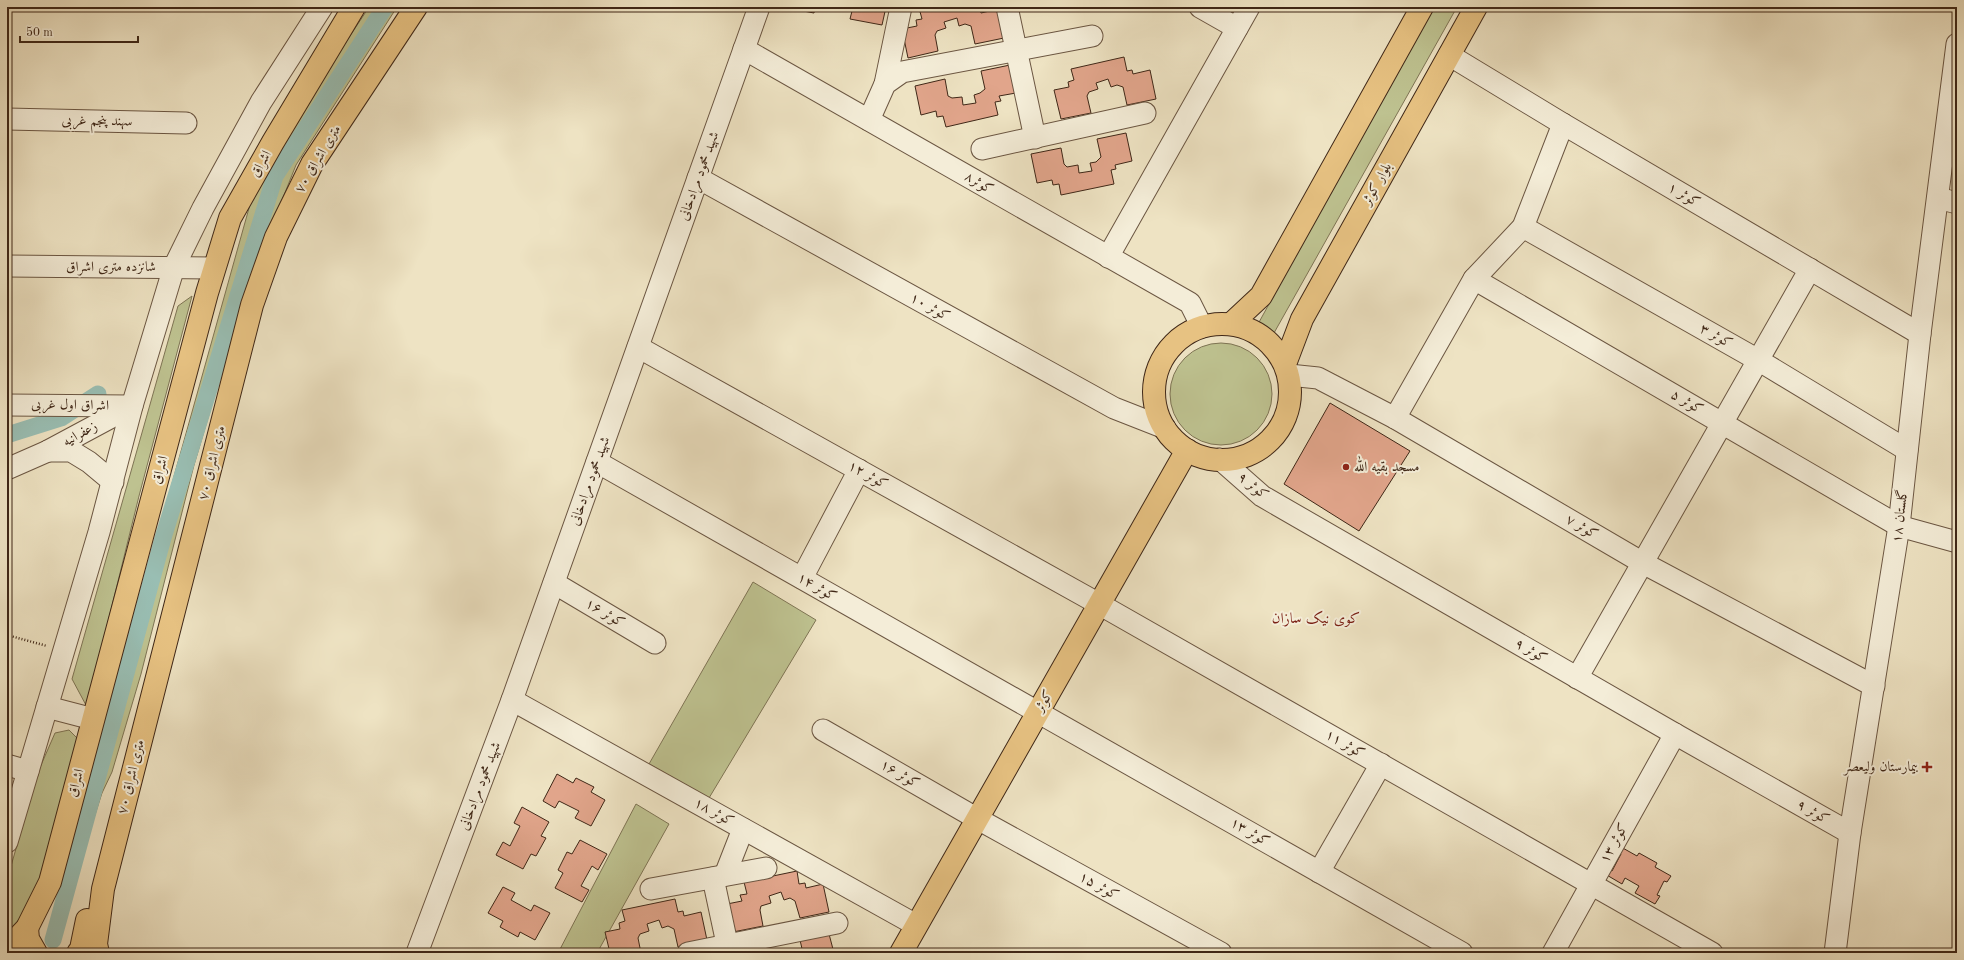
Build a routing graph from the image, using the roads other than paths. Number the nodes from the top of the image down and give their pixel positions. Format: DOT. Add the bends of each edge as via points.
graph roads {
  1 [pos="322,7"];
  2 [pos="354,7"];
  3 [pos="416,7"];
  4 [pos="759,7"];
  5 [pos="902,7"];
  6 [pos="1007,7"];
  7 [pos="1200,7"];
  8 [pos="1249,7"];
  9 [pos="1422,7"];
  10 [pos="1476,7"];
  11 [pos="1237,28"];
  12 [pos="1092,36"];
  13 [pos="1957,44"];
  14 [pos="744,49"];
  15 [pos="1017,50"];
  16 [pos="1449,55"];
  17 [pos="885,84"];
  18 [pos="1954,87"];
  19 [pos="1145,113"];
  20 [pos="7,119"];
  21 [pos="869,120"];
  22 [pos="186,123"];
  23 [pos="1563,124"];
  24 [pos="1035,138"];
  25 [pos="982,150"];
  26 [pos="698,178"];
  27 [pos="1947,200"];
  28 [pos="1523,227"];
  29 [pos="1108,257"];
  30 [pos="7,266"];
  31 [pos="174,267"];
  32 [pos="214,268"];
  33 [pos="1810,269"];
  34 [pos="1474,279"];
  35 [pos="1231,324"];
  36 [pos="1202,327"];
  37 [pos="1920,334"];
  38 [pos="638,347"];
  39 [pos="1758,360"];
  40 [pos="1287,370"];
  41 [pos="7,404"];
  42 [pos="132,406"];
  43 [pos="1396,418"];
  44 [pos="1723,423"];
  45 [pos="1165,428"];
  46 [pos="1187,450"];
  47 [pos="1907,450"];
  48 [pos="48,451"];
  49 [pos="1220,459"];
  50 [pos="597,462"];
  51 [pos="7,469"];
  52 [pos="859,470"];
  53 [pos="113,482"];
  54 [pos="1899,526"];
  55 [pos="1957,542"];
  56 [pos="1643,563"];
  57 [pos="802,578"];
  58 [pos="554,583"];
  59 [pos="1099,604"];
  60 [pos="655,643"];
  61 [pos="1578,678"];
  62 [pos="1874,686"];
  63 [pos="512,700"];
  64 [pos="47,707"];
  65 [pos="1038,712"];
  66 [pos="93,719"];
  67 [pos="823,730"];
  68 [pos="1674,734"];
  69 [pos="1380,764"];
  70 [pos="7,765"];
  71 [pos="28,771"];
  72 [pos="976,818"];
  73 [pos="744,829"];
  74 [pos="1850,833"];
  75 [pos="7,842"];
  76 [pos="113,847"];
  77 [pos="766,868"];
  78 [pos="1319,872"];
  79 [pos="719,876"];
  80 [pos="1592,883"];
  81 [pos="651,889"];
  82 [pos="836,923"];
  83 [pos="916,925"];
  84 [pos="27,928"];
  85 [pos="7,949"];
  86 [pos="728,949"];
  87 [pos="36,953"];
  88 [pos="78,953"];
  89 [pos="98,953"];
  90 [pos="417,953"];
  91 [pos="688,953"];
  92 [pos="901,953"];
  93 [pos="1221,953"];
  94 [pos="1462,953"];
  95 [pos="1553,953"];
  96 [pos="1712,953"];
  97 [pos="1835,953"];
  1 -- 31 [label="street" via="262,102 203,208"];
  2 -- 32 [label="main road, اشراق" via="230,218"];
  3 -- 76 [label="main road, ۷۰ متری اشراق" via="312,164 273,245 252,305"];
  4 -- 14 [label="street, شهید محمود مرادخانی"];
  5 -- 17 [label="street"];
  6 -- 15 [label="street"];
  7 -- 11 [label="street"];
  8 -- 11 [label="street"];
  9 -- 35 [label="main road" via="1261,296"];
  10 -- 16 [label="main road, بلوار کوثر"];
  11 -- 29 [label="street"];
  12 -- 15 [label="street"];
  13 -- 18 [label="street, گلستان ۱۸"];
  14 -- 21 [label="street, کوثر۸"];
  14 -- 26 [label="street, شهید محمود مرادخانی"];
  15 -- 17 [label="street" via="902,72"];
  15 -- 24 [label="street"];
  16 -- 23 [label="street, کوثر ۱"];
  16 -- 40 [label="main road, بلوار کوثر" via="1302,319"];
  17 -- 21 [label="street"];
  18 -- 27 [label="street, گلستان ۱۸"];
  19 -- 24 [label="street"];
  20 -- 22 [label="street, سهند پنجم غربی"];
  21 -- 29 [label="street, کوثر۸"];
  23 -- 28 [label="street"];
  23 -- 33 [label="street, کوثر ۱"];
  24 -- 25 [label="street"];
  26 -- 38 [label="street, شهید محمود مرادخانی"];
  26 -- 45 [label="street, کوثر ۱۰" via="1114,408"];
  27 -- 37 [label="street, گلستان ۱۸"];
  28 -- 34 [label="street"];
  28 -- 39 [label="street, کوثر ۳"];
  29 -- 36 [label="street, کوثر۸" via="1190,303"];
  30 -- 31 [label="street, شانزده متری اشراق"];
  31 -- 32 [label="street, شانزده متری اشراق"];
  31 -- 42 [label="street"];
  32 -- 66 [label="main road, اشراق"];
  33 -- 37 [label="street, کوثر ۱"];
  33 -- 39 [label="street"];
  34 -- 43 [label="street"];
  34 -- 44 [label="street, کوثر ۵"];
  35 -- 36 [label="main road"];
  35 -- 40 [label="main road" via="1263,337 1276,349"];
  36 -- 45 [label="main road" via="1186,334 1162,360 1154,394 1157,412"];
  37 -- 47 [label="street, گلستان ۱۸"];
  38 -- 50 [label="street, شهید محمود مرادخانی"];
  38 -- 52 [label="street, کوثر ۱۲"];
  39 -- 44 [label="street"];
  39 -- 47 [label="street, کوثر ۳"];
  40 -- 43 [label="street, کوثر ۷" via="1318,378"];
  40 -- 49 [label="main road" via="1290,393 1288,411 1280,427 1269,441 1254,452 1237,458"];
  41 -- 42 [label="street, اشراق اول غربی"];
  42 -- 48 [label="street, زعفرانیه"];
  42 -- 53 [label="street"];
  43 -- 56 [label="street, کوثر ۷"];
  44 -- 54 [label="street, کوثر ۵"];
  44 -- 56 [label="street"];
  45 -- 46 [label="main road"];
  46 -- 49 [label="main road"];
  46 -- 59 [label="main road, کوثر"];
  47 -- 54 [label="street, گلستان ۱۸"];
  48 -- 51 [label="street, زعفرانیه"];
  48 -- 53 [label="street, زعفرانیه" via="71,451"];
  49 -- 61 [label="street, کوثر ۹" via="1262,496"];
  50 -- 57 [label="street, کوثر ۱۴"];
  50 -- 58 [label="street, شهید محمود مرادخانی"];
  52 -- 57 [label="street"];
  52 -- 59 [label="street, کوثر ۱۲"];
  53 -- 64 [label="street"];
  54 -- 55 [label="street, کوثر ۵"];
  54 -- 62 [label="street, گلستان ۱۸"];
  56 -- 61 [label="street"];
  56 -- 62 [label="street, کوثر ۷"];
  57 -- 65 [label="street, کوثر ۱۴"];
  58 -- 60 [label="street, کوثر ۱۶"];
  58 -- 63 [label="street, شهید محمود مرادخانی"];
  59 -- 65 [label="main road, کوثر"];
  59 -- 69 [label="street, کوثر ۱۱"];
  61 -- 68 [label="street, کوثر ۹"];
  62 -- 74 [label="street, گلستان ۱۸"];
  63 -- 73 [label="street, کوثر ۱۸"];
  63 -- 90 [label="street, شهید محمود مرادخانی"];
  64 -- 66 [label="street"];
  64 -- 71 [label="street"];
  65 -- 72 [label="main road, کوثر"];
  65 -- 78 [label="street, کوثر ۱۳"];
  66 -- 84 [label="main road, اشراق" via="50,882"];
  67 -- 72 [label="street, کوثر ۱۶"];
  68 -- 74 [label="street, کوثر ۹"];
  68 -- 80 [label="street, کوثر ۱۳"];
  69 -- 78 [label="street"];
  69 -- 80 [label="street, کوثر ۱۱"];
  70 -- 71 [label="street"];
  71 -- 75 [label="street"];
  72 -- 83 [label="main road, کوثر"];
  72 -- 93 [label="street, ۱۵ کوثر"];
  73 -- 79 [label="street"];
  73 -- 83 [label="street, کوثر ۱۸"];
  74 -- 97 [label="street, گلستان ۱۸"];
  76 -- 88 [label="main road" via="94,878 81,949"];
  76 -- 89 [label="main road, ۷۰ متری اشراق" via="103,889 96,944"];
  77 -- 79 [label="street"];
  78 -- 94 [label="street, کوثر ۱۳"];
  79 -- 81 [label="street"];
  79 -- 86 [label="street"];
  80 -- 95 [label="street, کوثر ۱۳"];
  80 -- 96 [label="street, کوثر ۱۱"];
  82 -- 86 [label="street"];
  83 -- 92 [label="main road, کوثر"];
  84 -- 85 [label="main road, اشراق"];
  84 -- 87 [label="main road" via="28,939"];
  86 -- 91 [label="street"];
}
